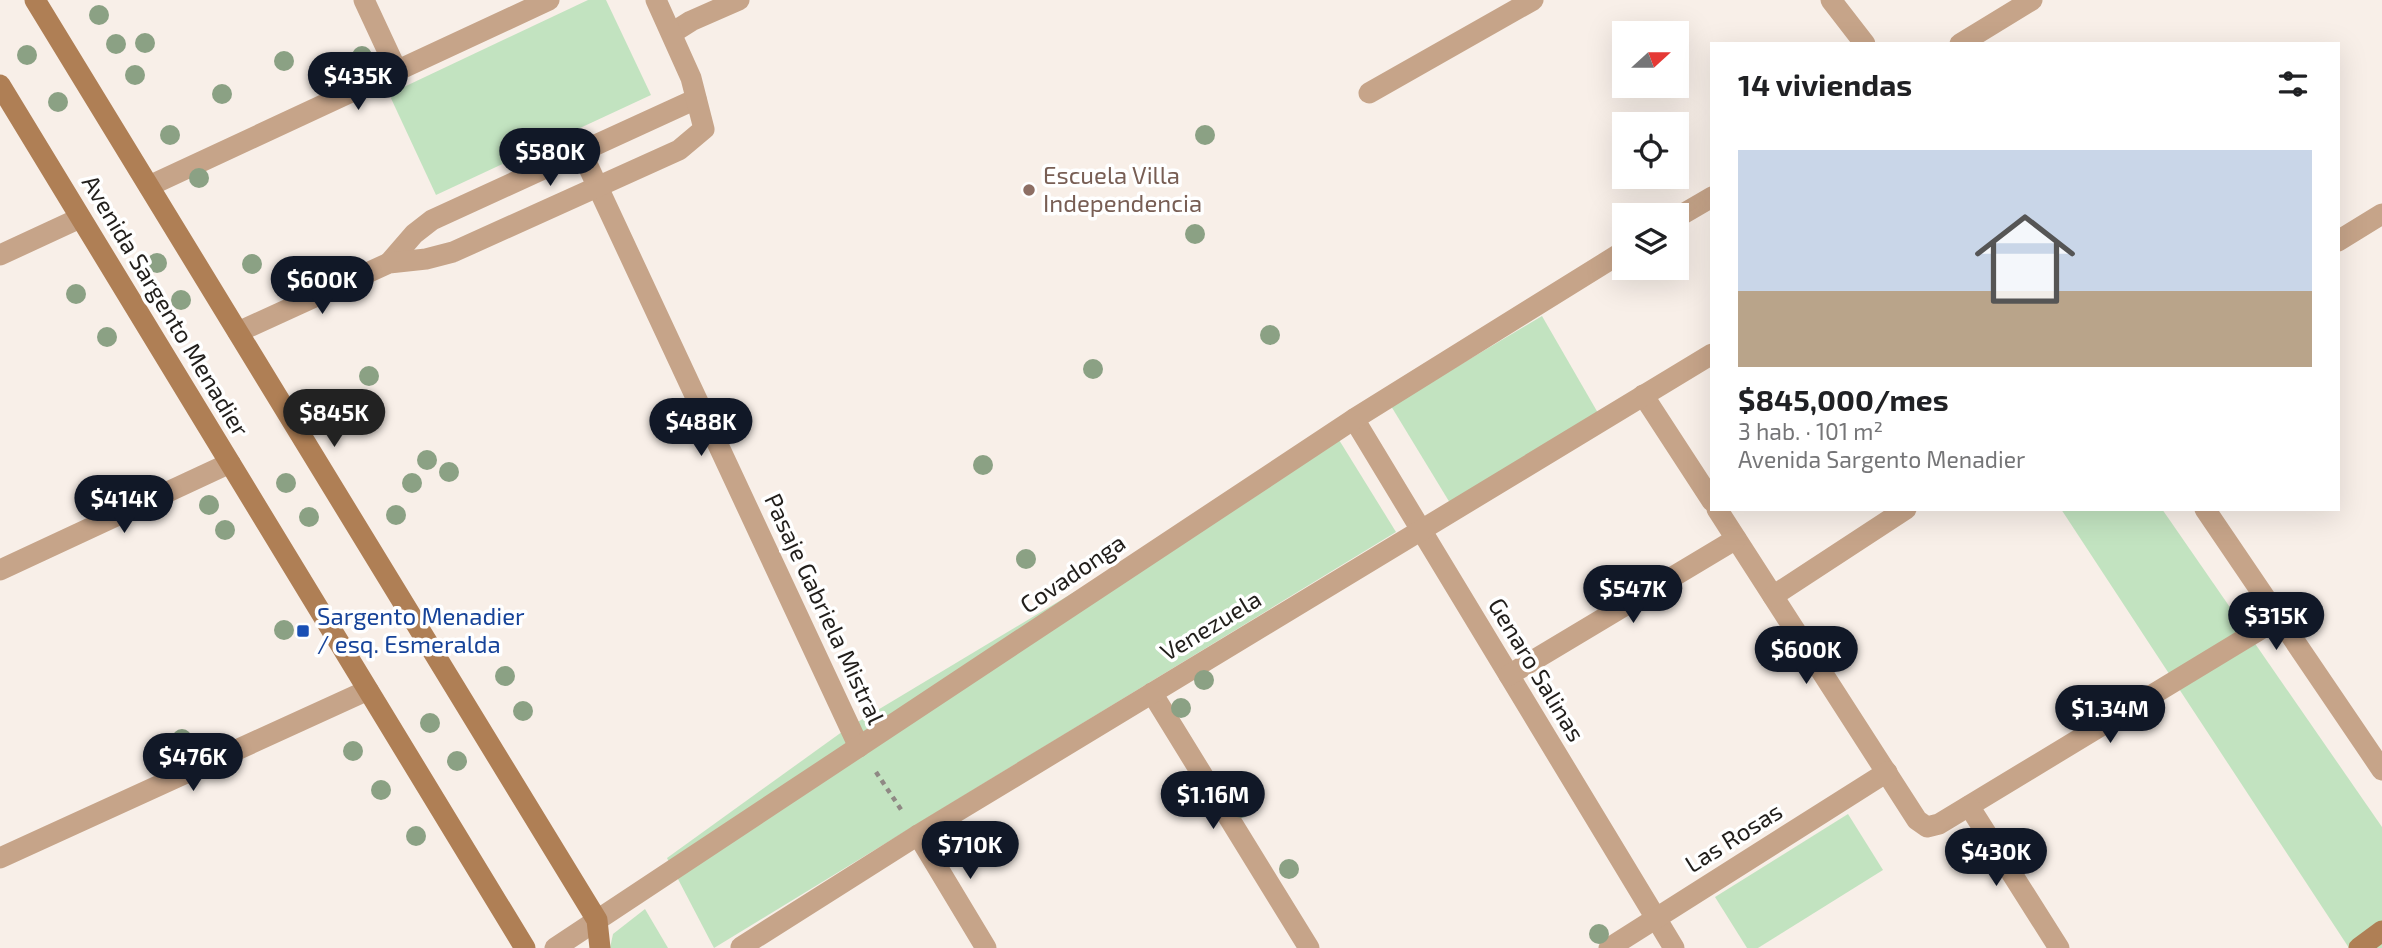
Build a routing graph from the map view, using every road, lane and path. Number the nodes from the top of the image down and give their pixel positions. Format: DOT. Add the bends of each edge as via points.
graph roads {
  1 [pos="35,0"];
  2 [pos="364,0"];
  3 [pos="549,0"];
  4 [pos="656,0"];
  5 [pos="739,0"];
  6 [pos="1533,0"];
  7 [pos="1831,0"];
  8 [pos="2032,0"];
  9 [pos="672,33"];
  10 [pos="1863,42"];
  11 [pos="1962,42"];
  12 [pos="397,71"];
  13 [pos="0,85"];
  14 [pos="1369,93"];
  15 [pos="696,99"];
  16 [pos="581,151"];
  17 [pos="149,186"];
  18 [pos="598,186"];
  19 [pos="1710,198"];
  20 [pos="1689,210"];
  21 [pos="2382,214"];
  22 [pos="80,218"];
  23 [pos="2340,240"];
  24 [pos="0,255"];
  25 [pos="1612,258"];
  26 [pos="389,263"];
  27 [pos="238,332"];
  28 [pos="1710,355"];
  29 [pos="1643,396"];
  30 [pos="1354,419"];
  31 [pos="230,463"];
  32 [pos="1710,498"];
  33 [pos="1718,511"];
  34 [pos="1903,511"];
  35 [pos="2206,511"];
  36 [pos="1421,530"];
  37 [pos="1736,539"];
  38 [pos="0,570"];
  39 [pos="1773,596"];
  40 [pos="2279,618"];
  41 [pos="1509,675"];
  42 [pos="368,690"];
  43 [pos="1152,693"];
  44 [pos="859,747"];
  45 [pos="2382,770"];
  46 [pos="1886,772"];
  47 [pos="1969,806"];
  48 [pos="918,835"];
  49 [pos="0,858"];
  50 [pos="1656,918"];
  51 [pos="597,920"];
  52 [pos="2382,931"];
  53 [pos="741,947"];
  54 [pos="525,948"];
  55 [pos="555,948"];
  56 [pos="600,948"];
  57 [pos="986,948"];
  58 [pos="1309,948"];
  59 [pos="1609,948"];
  60 [pos="1674,948"];
  61 [pos="2059,948"];
  62 [pos="2358,948"];
  1 -- 17 [label="main road, Avenida Sargento Menadier"];
  2 -- 12 [label="street"];
  3 -- 12 [label="street"];
  4 -- 9 [label="street"];
  5 -- 9 [label="street"];
  6 -- 14 [label="street"];
  7 -- 10 [label="street"];
  8 -- 11 [label="street"];
  9 -- 15 [label="street"];
  12 -- 17 [label="street"];
  13 -- 22 [label="main road, Avenida Sargento Menadier"];
  15 -- 16 [label="street"];
  15 -- 18 [label="street" via="704,129 679,150"];
  16 -- 18 [label="street, Pasaje Gabriela Mistral"];
  16 -- 26 [label="street" via="432,220 414,233"];
  17 -- 27 [label="main road, Avenida Sargento Menadier"];
  18 -- 26 [label="street" via="453,252"];
  18 -- 44 [label="street, Pasaje Gabriela Mistral"];
  19 -- 20 [label="street"];
  21 -- 23 [label="street"];
  22 -- 24 [label="street"];
  22 -- 31 [label="main road, Avenida Sargento Menadier"];
  25 -- 30 [label="street, Covadonga"];
  26 -- 27 [label="street"];
  27 -- 51 [label="main road, Avenida Sargento Menadier"];
  28 -- 29 [label="street, Venezuela"];
  29 -- 32 [label="street"];
  29 -- 36 [label="street, Venezuela"];
  30 -- 36 [label="street, Genaro Salinas"];
  30 -- 44 [label="street, Covadonga"];
  31 -- 38 [label="street"];
  31 -- 42 [label="main road, Avenida Sargento Menadier"];
  33 -- 37 [label="street"];
  34 -- 39 [label="street"];
  35 -- 40 [label="street"];
  36 -- 41 [label="street, Genaro Salinas"];
  36 -- 43 [label="street, Venezuela"];
  37 -- 39 [label="street"];
  37 -- 41 [label="street"];
  39 -- 46 [label="street"];
  40 -- 45 [label="street"];
  40 -- 47 [label="street"];
  41 -- 50 [label="street, Genaro Salinas"];
  42 -- 49 [label="street"];
  42 -- 54 [label="main road, Avenida Sargento Menadier"];
  43 -- 48 [label="street, Venezuela"];
  43 -- 58 [label="street"];
  44 -- 48 [label="path"];
  44 -- 51 [label="street, Covadonga"];
  46 -- 47 [label="street" via="1917,820 1927,827"];
  46 -- 50 [label="street, Las Rosas"];
  47 -- 61 [label="street"];
  48 -- 53 [label="street, Venezuela"];
  48 -- 57 [label="street"];
  50 -- 59 [label="street, Las Rosas"];
  50 -- 60 [label="street, Genaro Salinas"];
  51 -- 55 [label="street, Covadonga"];
  51 -- 56 [label="main road, Avenida Sargento Menadier"];
  52 -- 62 [label="main road"];
}
